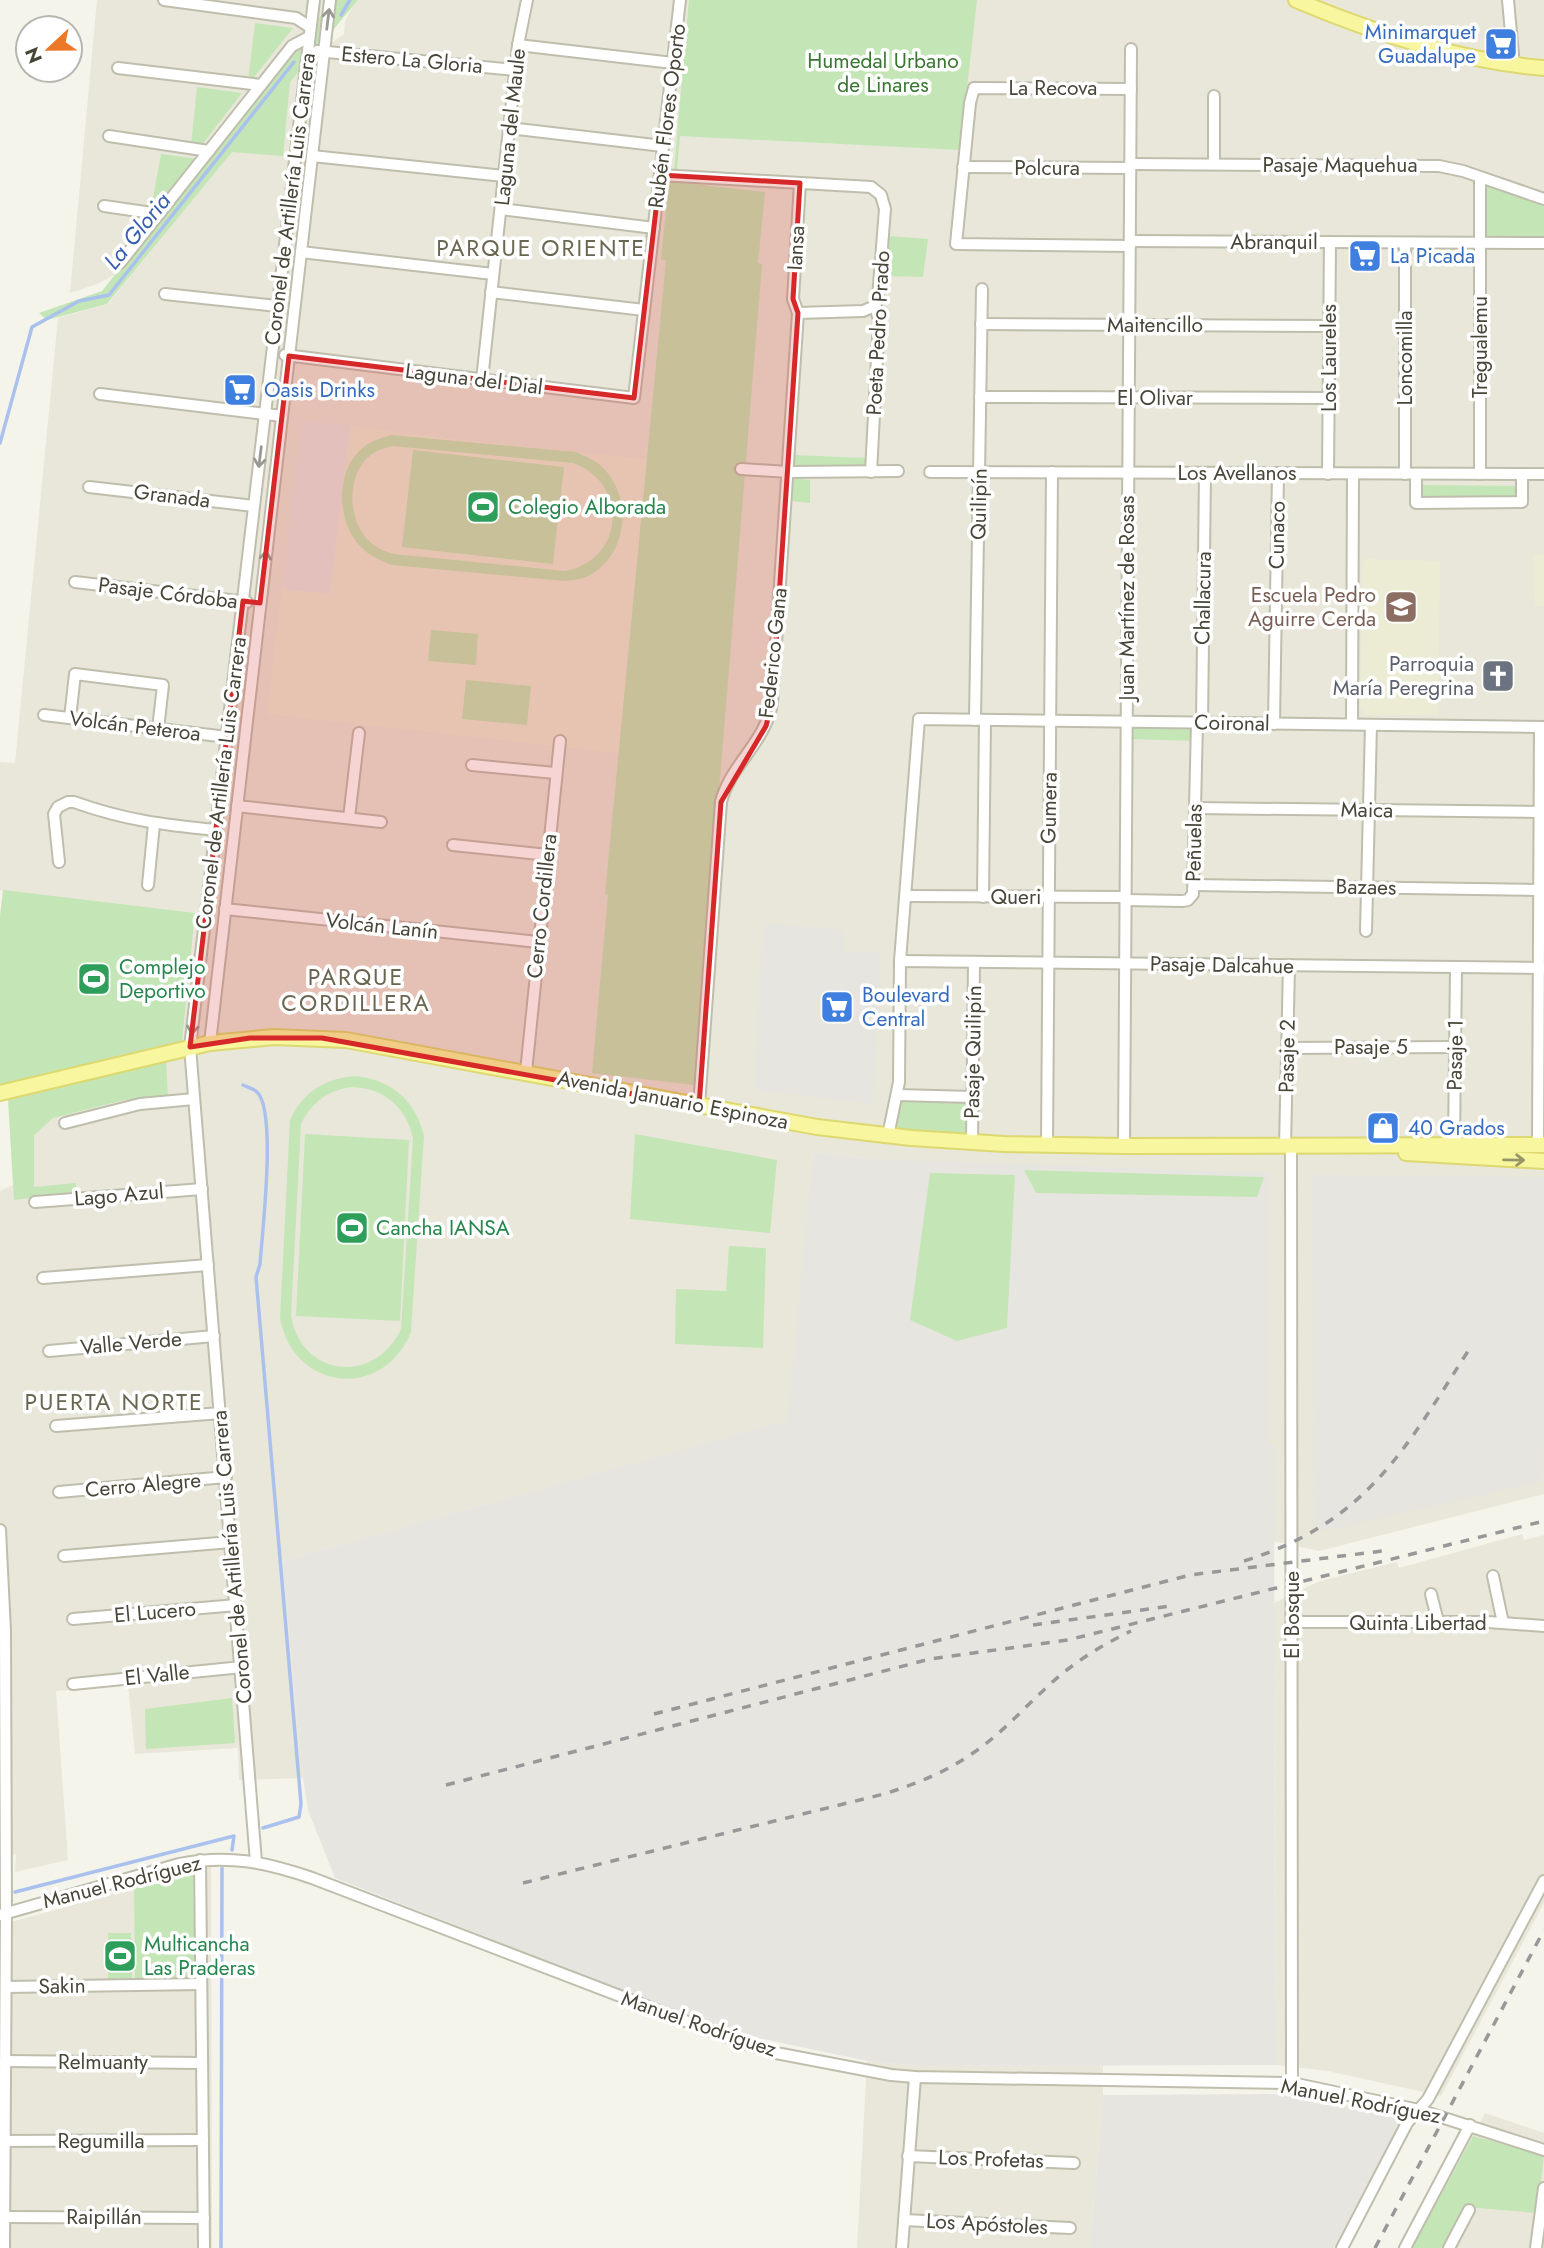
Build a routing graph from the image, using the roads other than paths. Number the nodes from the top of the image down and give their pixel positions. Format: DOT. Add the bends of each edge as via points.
graph roads {
  1 [pos="164,0"];
  2 [pos="313,0"];
  3 [pos="330,0"];
  4 [pos="527,0"];
  5 [pos="680,0"];
  6 [pos="1296,0"];
  7 [pos="1508,0"];
  8 [pos="310,32"];
  9 [pos="519,45"];
  10 [pos="1131,49"];
  11 [pos="307,51"];
  12 [pos="324,52"];
  13 [pos="673,63"];
  14 [pos="1514,66"];
  15 [pos="117,68"];
  16 [pos="1544,68"];
  17 [pos="516,70"];
  18 [pos="261,85"];
  19 [pos="1131,89"];
  20 [pos="1214,96"];
  21 [pos="509,128"];
  22 [pos="109,136"];
  23 [pos="663,146"];
  24 [pos="209,151"];
  25 [pos="312,156"];
  26 [pos="1214,164"];
  27 [pos="1130,166"];
  28 [pos="963,167"];
  29 [pos="660,174"];
  30 [pos="504,176"];
  31 [pos="1480,177"];
  32 [pos="800,183"];
  33 [pos="1544,199"];
  34 [pos="104,206"];
  35 [pos="500,209"];
  36 [pos="159,214"];
  37 [pos="654,228"];
  38 [pos="1330,242"];
  39 [pos="1130,243"];
  40 [pos="1405,243"];
  41 [pos="1480,243"];
  42 [pos="1544,243"];
  43 [pos="301,252"];
  44 [pos="120,263"];
  45 [pos="494,274"];
  46 [pos="982,289"];
  47 [pos="491,292"];
  48 [pos="165,294"];
  49 [pos="278,306"];
  50 [pos="875,306"];
  51 [pos="644,310"];
  52 [pos="798,313"];
  53 [pos="981,324"];
  54 [pos="1129,324"];
  55 [pos="1329,326"];
  56 [pos="272,355"];
  57 [pos="289,356"];
  58 [pos="482,380"];
  59 [pos="100,394"];
  60 [pos="980,397"];
  61 [pos="1129,397"];
  62 [pos="634,398"];
  63 [pos="1329,398"];
  64 [pos="265,414"];
  65 [pos="282,416"];
  66 [pos="741,469"];
  67 [pos="871,471"];
  68 [pos="898,471"];
  69 [pos="788,472"];
  70 [pos="930,472"];
  71 [pos="979,472"];
  72 [pos="1052,472"];
  73 [pos="1128,473"];
  74 [pos="1205,473"];
  75 [pos="1278,473"];
  76 [pos="1328,474"];
  77 [pos="1353,474"];
  78 [pos="1410,474"];
  79 [pos="1480,474"];
  80 [pos="1522,474"];
  81 [pos="1544,474"];
  82 [pos="89,487"];
  83 [pos="254,506"];
  84 [pos="75,582"];
  85 [pos="243,601"];
  86 [pos="260,603"];
  87 [pos="44,715"];
  88 [pos="70,718"];
  89 [pos="980,720"];
  90 [pos="1050,721"];
  91 [pos="1127,722"];
  92 [pos="1199,723"];
  93 [pos="1274,724"];
  94 [pos="1352,724"];
  95 [pos="1371,725"];
  96 [pos="1542,727"];
  97 [pos="158,729"];
  98 [pos="359,733"];
  99 [pos="227,737"];
  100 [pos="560,741"];
  101 [pos="472,765"];
  102 [pos="555,773"];
  103 [pos="237,806"];
  104 [pos="1195,808"];
  105 [pos="1369,810"];
  106 [pos="1539,812"];
  107 [pos="349,818"];
  108 [pos="381,822"];
  109 [pos="154,824"];
  110 [pos="216,830"];
  111 [pos="453,845"];
  112 [pos="213,853"];
  113 [pos="548,855"];
  114 [pos="231,857"];
  115 [pos="59,862"];
  116 [pos="148,885"];
  117 [pos="1194,885"];
  118 [pos="1367,887"];
  119 [pos="1539,890"];
  120 [pos="906,896"];
  121 [pos="984,897"];
  122 [pos="1049,897"];
  123 [pos="1126,899"];
  124 [pos="225,909"];
  125 [pos="1366,931"];
  126 [pos="538,942"];
  127 [pos="900,961"];
  128 [pos="974,962"];
  129 [pos="1048,963"];
  130 [pos="1125,964"];
  131 [pos="1289,965"];
  132 [pos="1456,967"];
  133 [pos="1541,968"];
  134 [pos="197,990"];
  135 [pos="215,993"];
  136 [pos="210,1043"];
  137 [pos="190,1047"];
  138 [pos="1455,1047"];
  139 [pos="1287,1048"];
  140 [pos="526,1072"];
  141 [pos="0,1094"];
  142 [pos="897,1095"];
  143 [pos="972,1097"];
  144 [pos="194,1098"];
  145 [pos="699,1106"];
  146 [pos="65,1123"];
  147 [pos="887,1136"];
  148 [pos="972,1142"];
  149 [pos="1046,1144"];
  150 [pos="1454,1144"];
  151 [pos="1541,1145"];
  152 [pos="1124,1146"];
  153 [pos="1288,1147"];
  154 [pos="1354,1147"];
  155 [pos="1544,1161"];
  156 [pos="202,1189"];
  157 [pos="35,1202"];
  158 [pos="208,1265"];
  159 [pos="43,1278"];
  160 [pos="214,1336"];
  161 [pos="49,1350"];
  162 [pos="221,1413"];
  163 [pos="56,1426"];
  164 [pos="226,1478"];
  165 [pos="59,1492"];
  166 [pos="0,1530"];
  167 [pos="231,1542"];
  168 [pos="1,1551"];
  169 [pos="64,1556"];
  170 [pos="1493,1576"];
  171 [pos="1431,1594"];
  172 [pos="237,1605"];
  173 [pos="73,1619"];
  174 [pos="1292,1622"];
  175 [pos="1438,1622"];
  176 [pos="1503,1623"];
  177 [pos="1544,1626"];
  178 [pos="3,1632"];
  179 [pos="242,1667"];
  180 [pos="73,1684"];
  181 [pos="2,1709"];
  182 [pos="2,1788"];
  183 [pos="200,1860"];
  184 [pos="256,1862"];
  185 [pos="3,1867"];
  186 [pos="1544,1881"];
  187 [pos="3,1914"];
  188 [pos="201,1984"];
  189 [pos="6,1987"];
  190 [pos="3,2020"];
  191 [pos="5,2061"];
  192 [pos="202,2063"];
  193 [pos="915,2077"];
  194 [pos="1292,2083"];
  195 [pos="1419,2110"];
  196 [pos="1470,2125"];
  197 [pos="203,2140"];
  198 [pos="2,2141"];
  199 [pos="1544,2150"];
  200 [pos="908,2156"];
  201 [pos="1074,2163"];
  202 [pos="1544,2188"];
  203 [pos="1469,2210"];
  204 [pos="4,2217"];
  205 [pos="204,2218"];
  206 [pos="904,2220"];
  207 [pos="1069,2228"];
  208 [pos="4,2248"];
  209 [pos="204,2248"];
  210 [pos="902,2248"];
  211 [pos="1342,2248"];
  212 [pos="1405,2248"];
  213 [pos="1449,2248"];
  214 [pos="1536,2248"];
  1 -- 8 [label="street" via="296,18"];
  2 -- 8 [label="street, Coronel de Artillería Luis Carrera"];
  12 -- 3 [label="street, Coronel de Artillería Luis Carrera, one-way"];
  4 -- 9 [label="street, Laguna del Maule"];
  5 -- 13 [label="street, Rubén Flores Oporto"];
  6 -- 14 [label="main road" via="1392,35"];
  7 -- 14 [label="street"];
  8 -- 11 [label="street, Coronel de Artillería Luis Carrera"];
  8 -- 18 [label="street" via="292,46"];
  9 -- 13 [label="street"];
  9 -- 17 [label="street, Laguna del Maule"];
  10 -- 19 [label="street, Juan Martínez de Rosas"];
  11 -- 12 [label="street, Estero La Gloria"];
  11 -- 49 [label="street, Coronel de Artillería Luis Carrera"];
  12 -- 17 [label="street, Estero La Gloria"];
  12 -- 25 [label="street, Coronel de Artillería Luis Carrera"];
  13 -- 23 [label="street, Rubén Flores Oporto"];
  14 -- 16 [label="main road"];
  15 -- 18 [label="street"];
  17 -- 21 [label="street, Laguna del Maule"];
  18 -- 24 [label="street"];
  19 -- 27 [label="street, Juan Martínez de Rosas"];
  19 -- 28 [label="street, La Recova" via="974,88"];
  20 -- 26 [label="street"];
  21 -- 23 [label="street"];
  21 -- 30 [label="street, Laguna del Maule"];
  22 -- 24 [label="street"];
  23 -- 29 [label="street, Rubén Flores Oporto"];
  24 -- 36 [label="street"];
  25 -- 30 [label="street"];
  25 -- 43 [label="street, Coronel de Artillería Luis Carrera"];
  26 -- 27 [label="street, Pasaje Maquehua"];
  26 -- 31 [label="street, Pasaje Maquehua" via="1427,165"];
  27 -- 28 [label="street, Polcura"];
  27 -- 39 [label="street, Juan Martínez de Rosas"];
  28 -- 39 [label="street, Abranquil" via="956,244"];
  29 -- 32 [label="street"];
  29 -- 37 [label="street, Rubén Flores Oporto"];
  30 -- 35 [label="street, Laguna del Maule"];
  31 -- 33 [label="street, Pasaje Maquehua"];
  31 -- 41 [label="street, Tregualemu"];
  32 -- 50 [label="street, Poeta Pedro Prado" via="871,187 881,195 885,209"];
  32 -- 52 [label="street, Iansa" via="793,299"];
  34 -- 36 [label="street"];
  35 -- 37 [label="street"];
  35 -- 45 [label="street, Laguna del Maule"];
  36 -- 44 [label="street"];
  37 -- 51 [label="street, Rubén Flores Oporto"];
  38 -- 39 [label="street, Abranquil"];
  38 -- 40 [label="street, Abranquil"];
  38 -- 55 [label="street, Los Laureles"];
  39 -- 54 [label="street, Juan Martínez de Rosas"];
  40 -- 41 [label="street, Abranquil"];
  40 -- 78 [label="street, Loncomilla"];
  41 -- 42 [label="street, Abranquil"];
  41 -- 79 [label="street, Tregualemu"];
  43 -- 45 [label="street"];
  43 -- 57 [label="street, Coronel de Artillería Luis Carrera"];
  45 -- 47 [label="street, Laguna del Maule"];
  46 -- 53 [label="street, Quilipín"];
  47 -- 51 [label="street"];
  47 -- 58 [label="street, Laguna del Maule"];
  48 -- 49 [label="street"];
  49 -- 56 [label="street, Coronel de Artillería Luis Carrera"];
  50 -- 52 [label="street" via="863,311"];
  50 -- 67 [label="street, Poeta Pedro Prado" via="879,320"];
  51 -- 62 [label="street, Rubén Flores Oporto"];
  52 -- 69 [label="street, Federico Gana"];
  53 -- 54 [label="street, Maitencillo"];
  53 -- 60 [label="street, Quilipín"];
  54 -- 55 [label="street, Maitencillo"];
  54 -- 61 [label="street, Juan Martínez de Rosas"];
  55 -- 63 [label="street, Los Laureles"];
  56 -- 57 [label="street, Laguna del Dial"];
  56 -- 64 [label="street, Coronel de Artillería Luis Carrera"];
  57 -- 58 [label="street, Laguna del Dial"];
  57 -- 65 [label="street, Coronel de Artillería Luis Carrera"];
  58 -- 62 [label="street, Laguna del Dial"];
  59 -- 64 [label="street"];
  60 -- 61 [label="street, El Olivar"];
  60 -- 71 [label="street, Quilipín"];
  61 -- 63 [label="street, El Olivar"];
  61 -- 73 [label="street, Juan Martínez de Rosas"];
  63 -- 76 [label="street, Los Laureles"];
  64 -- 65 [label="street"];
  64 -- 83 [label="street, Coronel de Artillería Luis Carrera, one-way"];
  86 -- 65 [label="street, Coronel de Artillería Luis Carrera, one-way"];
  66 -- 69 [label="street"];
  67 -- 68 [label="street"];
  67 -- 69 [label="street"];
  69 -- 145 [label="street, Federico Gana" via="769,719 722,802"];
  70 -- 71 [label="street, Los Avellanos"];
  71 -- 72 [label="street, Los Avellanos"];
  71 -- 89 [label="street, Quilipín"];
  72 -- 73 [label="street, Los Avellanos"];
  72 -- 90 [label="street, Gumera"];
  73 -- 74 [label="street, Los Avellanos"];
  73 -- 91 [label="street, Juan Martínez de Rosas"];
  74 -- 75 [label="street, Los Avellanos"];
  74 -- 92 [label="street, Challacura"];
  75 -- 76 [label="street, Los Avellanos"];
  75 -- 93 [label="street, Cunaco"];
  76 -- 77 [label="street, Los Avellanos"];
  77 -- 78 [label="street, Los Avellanos"];
  77 -- 94 [label="street"];
  78 -- 79 [label="street, Los Avellanos"];
  78 -- 80 [label="street, Loncomilla" via="1416,503 1522,502"];
  79 -- 80 [label="street, Los Avellanos"];
  80 -- 81 [label="street, Los Avellanos"];
  82 -- 83 [label="street, Granada"];
  83 -- 85 [label="street, Coronel de Artillería Luis Carrera"];
  84 -- 85 [label="street, Pasaje Córdoba"];
  85 -- 86 [label="street, Pasaje Córdoba"];
  85 -- 99 [label="street, Coronel de Artillería Luis Carrera"];
  86 -- 103 [label="street, Coronel de Artillería Luis Carrera"];
  87 -- 88 [label="street, Volcán Peteroa"];
  88 -- 97 [label="street, Volcán Peteroa"];
  88 -- 97 [label="street" via="75,674 163,685"];
  89 -- 90 [label="street, Coironal"];
  89 -- 120 [label="street, Coironal" via="919,719"];
  89 -- 121 [label="street, Quilipín"];
  90 -- 91 [label="street, Coironal"];
  90 -- 122 [label="street, Gumera"];
  91 -- 92 [label="street, Coironal"];
  91 -- 123 [label="street, Juan Martínez de Rosas"];
  92 -- 93 [label="street, Coironal"];
  92 -- 104 [label="street, Peñuelas"];
  93 -- 94 [label="street, Coironal"];
  94 -- 95 [label="street, Coironal"];
  95 -- 96 [label="street, Coironal"];
  95 -- 105 [label="street"];
  96 -- 106 [label="street"];
  97 -- 99 [label="street, Volcán Peteroa"];
  98 -- 107 [label="street"];
  99 -- 110 [label="street, Coronel de Artillería Luis Carrera"];
  100 -- 102 [label="street, Cerro Cordillera"];
  101 -- 102 [label="street"];
  102 -- 113 [label="street, Cerro Cordillera"];
  103 -- 107 [label="street"];
  103 -- 114 [label="street, Coronel de Artillería Luis Carrera"];
  104 -- 105 [label="street, Maica"];
  104 -- 117 [label="street, Peñuelas"];
  105 -- 106 [label="street, Maica"];
  105 -- 118 [label="street"];
  106 -- 119 [label="street"];
  107 -- 108 [label="street"];
  109 -- 110 [label="street"];
  109 -- 115 [label="street" via="75,802 62,803 54,814"];
  109 -- 116 [label="street"];
  110 -- 112 [label="street, Coronel de Artillería Luis Carrera"];
  111 -- 113 [label="street"];
  112 -- 114 [label="street"];
  112 -- 134 [label="street, Coronel de Artillería Luis Carrera"];
  113 -- 126 [label="street, Cerro Cordillera"];
  114 -- 124 [label="street, Coronel de Artillería Luis Carrera"];
  117 -- 118 [label="street, Bazaes"];
  117 -- 123 [label="street, Peñuelas" via="1188,900"];
  118 -- 119 [label="street, Bazaes"];
  118 -- 125 [label="street"];
  119 -- 133 [label="street"];
  120 -- 121 [label="street, Queri"];
  120 -- 127 [label="street"];
  121 -- 122 [label="street, Queri"];
  122 -- 123 [label="street, Queri"];
  122 -- 129 [label="street, Gumera"];
  123 -- 130 [label="street, Juan Martínez de Rosas"];
  124 -- 126 [label="street, Volcán Lanín"];
  124 -- 135 [label="street, Coronel de Artillería Luis Carrera"];
  126 -- 140 [label="street, Cerro Cordillera"];
  127 -- 128 [label="street, Pasaje Dalcahue"];
  127 -- 142 [label="street"];
  128 -- 129 [label="street, Pasaje Dalcahue"];
  128 -- 143 [label="street, Pasaje Quilipín"];
  129 -- 130 [label="street, Pasaje Dalcahue"];
  129 -- 149 [label="street, Gumera"];
  130 -- 131 [label="street, Pasaje Dalcahue"];
  130 -- 152 [label="street, Juan Martínez de Rosas"];
  131 -- 132 [label="street, Pasaje Dalcahue"];
  131 -- 139 [label="street, Pasaje 2"];
  132 -- 133 [label="street, Pasaje Dalcahue"];
  132 -- 138 [label="street, Pasaje 1"];
  133 -- 151 [label="street"];
  134 -- 135 [label="street"];
  134 -- 137 [label="street, Coronel de Artillería Luis Carrera, one-way"];
  135 -- 136 [label="street, Coronel de Artillería Luis Carrera"];
  136 -- 137 [label="main road, Avenida Januario Espinoza"];
  136 -- 140 [label="main road, Avenida Januario Espinoza" via="322,1038"];
  137 -- 141 [label="main road, Avenida Januario Espinoza"];
  137 -- 144 [label="street, Coronel de Artillería Luis Carrera"];
  138 -- 139 [label="street, Pasaje 5"];
  138 -- 150 [label="street, Pasaje 1"];
  139 -- 153 [label="street, Pasaje 2"];
  140 -- 145 [label="main road, Avenida Januario Espinoza"];
  142 -- 143 [label="street"];
  142 -- 147 [label="street"];
  143 -- 148 [label="street, Pasaje Quilipín"];
  144 -- 146 [label="street" via="140,1104"];
  144 -- 156 [label="street, Coronel de Artillería Luis Carrera"];
  145 -- 147 [label="main road, Avenida Januario Espinoza"];
  147 -- 148 [label="main road, Avenida Januario Espinoza"];
  148 -- 149 [label="main road, Avenida Januario Espinoza"];
  149 -- 152 [label="main road, Avenida Januario Espinoza"];
  150 -- 151 [label="main road, Avenida Januario Espinoza"];
  150 -- 154 [label="main road, Avenida Januario Espinoza"];
  152 -- 153 [label="main road, Avenida Januario Espinoza"];
  153 -- 154 [label="main road, Avenida Januario Espinoza"];
  153 -- 174 [label="street, El Bosque"];
  154 -- 155 [label="main road, Avenida Januario Espinoza, one-way"];
  156 -- 157 [label="street, Lago Azul"];
  156 -- 158 [label="street, Coronel de Artillería Luis Carrera"];
  158 -- 159 [label="street"];
  158 -- 160 [label="street, Coronel de Artillería Luis Carrera"];
  160 -- 161 [label="street, Valle Verde"];
  160 -- 162 [label="street, Coronel de Artillería Luis Carrera"];
  162 -- 163 [label="street"];
  162 -- 164 [label="street, Coronel de Artillería Luis Carrera"];
  164 -- 165 [label="street, Cerro Alegre"];
  164 -- 167 [label="street, Coronel de Artillería Luis Carrera"];
  166 -- 168 [label="street"];
  167 -- 169 [label="street"];
  167 -- 172 [label="street, Coronel de Artillería Luis Carrera"];
  168 -- 178 [label="street"];
  170 -- 176 [label="street"];
  171 -- 175 [label="street"];
  172 -- 173 [label="street, El Lucero"];
  172 -- 179 [label="street, Coronel de Artillería Luis Carrera"];
  174 -- 175 [label="street, Quinta Libertad"];
  174 -- 194 [label="street, El Bosque"];
  175 -- 176 [label="street, Quinta Libertad"];
  176 -- 177 [label="street, Quinta Libertad"];
  178 -- 181 [label="street"];
  179 -- 180 [label="street, El Valle"];
  179 -- 184 [label="street, Coronel de Artillería Luis Carrera"];
  181 -- 182 [label="street"];
  182 -- 185 [label="street"];
  183 -- 184 [label="street, Manuel Rodríguez"];
  183 -- 187 [label="street, Manuel Rodríguez"];
  183 -- 188 [label="street"];
  184 -- 193 [label="street, Manuel Rodríguez" via="312,1878 740,2042 776,2053"];
  185 -- 187 [label="street"];
  186 -- 195 [label="street"];
  187 -- 189 [label="street"];
  188 -- 189 [label="street, Sakin"];
  188 -- 192 [label="street"];
  189 -- 190 [label="street"];
  190 -- 191 [label="street"];
  191 -- 192 [label="street, Relmuanty"];
  191 -- 198 [label="street"];
  192 -- 197 [label="street"];
  193 -- 194 [label="street, Manuel Rodríguez"];
  193 -- 200 [label="street"];
  194 -- 195 [label="street, Manuel Rodríguez"];
  195 -- 196 [label="street, Manuel Rodríguez"];
  195 -- 211 [label="street" via="1407,2123"];
  196 -- 199 [label="street, Manuel Rodríguez"];
  196 -- 212 [label="street"];
  197 -- 198 [label="street, Regumilla"];
  197 -- 205 [label="street"];
  198 -- 204 [label="street"];
  200 -- 201 [label="street, Los Profetas"];
  200 -- 206 [label="street"];
  202 -- 214 [label="street"];
  203 -- 213 [label="street"];
  204 -- 205 [label="street, Raipillán"];
  204 -- 208 [label="street"];
  205 -- 209 [label="street"];
  206 -- 207 [label="street, Los Apóstoles"];
  206 -- 210 [label="street"];
}
